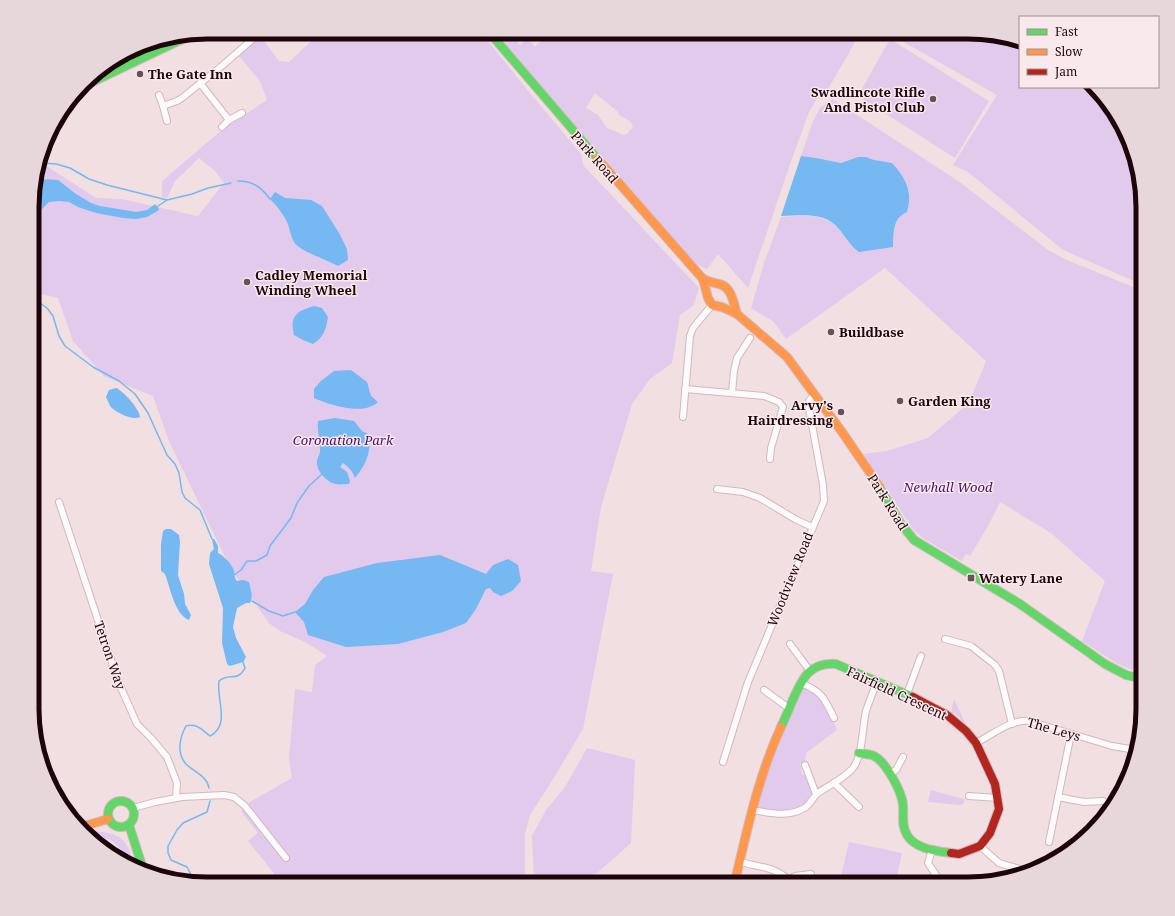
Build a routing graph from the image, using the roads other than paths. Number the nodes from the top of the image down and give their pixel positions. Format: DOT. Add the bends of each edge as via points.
graph roads {
  1 [pos="253,39"];
  2 [pos="495,39"];
  3 [pos="178,41"];
  4 [pos="98,79"];
  5 [pos="200,83"];
  6 [pos="160,95"];
  7 [pos="163,106"];
  8 [pos="242,113"];
  9 [pos="230,120"];
  10 [pos="167,121"];
  11 [pos="222,127"];
  12 [pos="703,279"];
  13 [pos="718,285"];
  14 [pos="708,294"];
  15 [pos="730,296"];
  16 [pos="712,305"];
  17 [pos="722,307"];
  18 [pos="737,314"];
  19 [pos="750,338"];
  20 [pos="685,389"];
  21 [pos="732,393"];
  22 [pos="814,395"];
  23 [pos="683,417"];
  24 [pos="770,459"];
  25 [pos="716,489"];
  26 [pos="59,502"];
  27 [pos="812,527"];
  28 [pos="945,639"];
  29 [pos="790,644"];
  30 [pos="921,656"];
  31 [pos="810,671"];
  32 [pos="1136,677"];
  33 [pos="877,682"];
  34 [pos="801,683"];
  35 [pos="764,690"];
  36 [pos="907,694"];
  37 [pos="790,709"];
  38 [pos="834,718"];
  39 [pos="1012,724"];
  40 [pos="1071,734"];
  41 [pos="976,744"];
  42 [pos="1131,749"];
  43 [pos="859,753"];
  44 [pos="903,757"];
  45 [pos="723,762"];
  46 [pos="805,766"];
  47 [pos="890,774"];
  48 [pos="834,783"];
  49 [pos="816,794"];
  50 [pos="969,796"];
  51 [pos="1058,796"];
  52 [pos="176,798"];
  53 [pos="998,798"];
  54 [pos="1103,800"];
  55 [pos="859,807"];
  56 [pos="133,808"];
  57 [pos="752,810"];
  58 [pos="108,819"];
  59 [pos="129,825"];
  60 [pos="86,826"];
  61 [pos="1049,842"];
  62 [pos="980,846"];
  63 [pos="932,850"];
  64 [pos="286,858"];
  65 [pos="740,862"];
  66 [pos="141,864"];
  67 [pos="1019,869"];
  68 [pos="811,874"];
  69 [pos="736,877"];
  70 [pos="784,877"];
  71 [pos="794,877"];
  72 [pos="937,877"];
  1 -- 5 [label="street"];
  2 -- 12 [label="main road, Park Road"];
  3 -- 4 [label="main road"];
  5 -- 7 [label="street" via="177,101"];
  5 -- 9 [label="street"];
  6 -- 7 [label="street"];
  7 -- 10 [label="street"];
  8 -- 9 [label="street"];
  9 -- 11 [label="street"];
  12 -- 13 [label="main road, Park Road" via="710,284"];
  12 -- 14 [label="main road, Park Road"];
  13 -- 14 [label="main road" via="711,288"];
  13 -- 15 [label="main road, Park Road" via="728,289"];
  14 -- 16 [label="main road, Park Road"];
  15 -- 17 [label="main road" via="728,303"];
  15 -- 18 [label="main road, Park Road"];
  16 -- 17 [label="main road, Park Road"];
  16 -- 20 [label="street" via="693,328 690,336"];
  17 -- 18 [label="main road, Park Road"];
  18 -- 22 [label="main road, Park Road" via="787,357"];
  19 -- 21 [label="street" via="737,358"];
  20 -- 21 [label="street"];
  20 -- 23 [label="street"];
  21 -- 24 [label="street" via="764,396 779,402 783,407"];
  22 -- 27 [label="street, Woodview Road" via="809,401 809,408 824,501"];
  22 -- 32 [label="main road, Park Road" via="914,540 1020,604 1105,664"];
  25 -- 27 [label="street" via="743,492 760,498"];
  26 -- 52 [label="street, Tetron Way" via="118,681 137,724 167,757 177,783"];
  27 -- 45 [label="street, Woodview Road" via="748,682"];
  28 -- 39 [label="street" via="971,646 995,665 999,671"];
  29 -- 31 [label="street"];
  30 -- 36 [label="street"];
  31 -- 33 [label="main road, Fairfield Crescent" via="821,664 836,664"];
  31 -- 34 [label="main road, Fairfield Crescent"];
  33 -- 36 [label="main road, Fairfield Crescent"];
  33 -- 43 [label="street" via="866,711"];
  34 -- 37 [label="main road, Fairfield Crescent"];
  34 -- 38 [label="street" via="820,693"];
  35 -- 37 [label="street"];
  36 -- 41 [label="main road, Fairfield Crescent" via="948,715"];
  37 -- 57 [label="main road, Fairfield Crescent" via="766,761"];
  39 -- 40 [label="street, The Leys" via="1021,720 1029,721"];
  39 -- 41 [label="street, The Leys"];
  40 -- 42 [label="street, The Leys"];
  40 -- 51 [label="street"];
  41 -- 53 [label="main road, Fairfield Crescent" via="995,784"];
  43 -- 47 [label="main road" via="874,756"];
  43 -- 48 [label="street" via="852,768"];
  44 -- 47 [label="street" via="896,770"];
  46 -- 49 [label="street"];
  47 -- 63 [label="main road" via="901,794 902,822 907,836 916,844"];
  48 -- 49 [label="street"];
  48 -- 55 [label="street"];
  49 -- 57 [label="street" via="807,806 793,813 783,815"];
  50 -- 53 [label="street"];
  51 -- 54 [label="street" via="1084,802"];
  51 -- 61 [label="street"];
  52 -- 56 [label="street"];
  52 -- 64 [label="street" via="224,795 234,797 245,806"];
  53 -- 62 [label="main road, Fairfield Crescent" via="999,809 996,818 990,833"];
  56 -- 58 [label="main road" via="126,802 114,802 109,809"];
  56 -- 59 [label="main road" via="134,817"];
  57 -- 65 [label="main road, Fairfield Crescent"];
  58 -- 59 [label="main road" via="116,828"];
  58 -- 60 [label="main road"];
  59 -- 66 [label="main road"];
  62 -- 63 [label="main road" via="959,854"];
  62 -- 67 [label="street" via="999,863"];
  63 -- 72 [label="street" via="928,862"];
  65 -- 69 [label="main road, Fairfield Crescent"];
  65 -- 70 [label="street" via="773,869"];
  68 -- 71 [label="street"];
}
